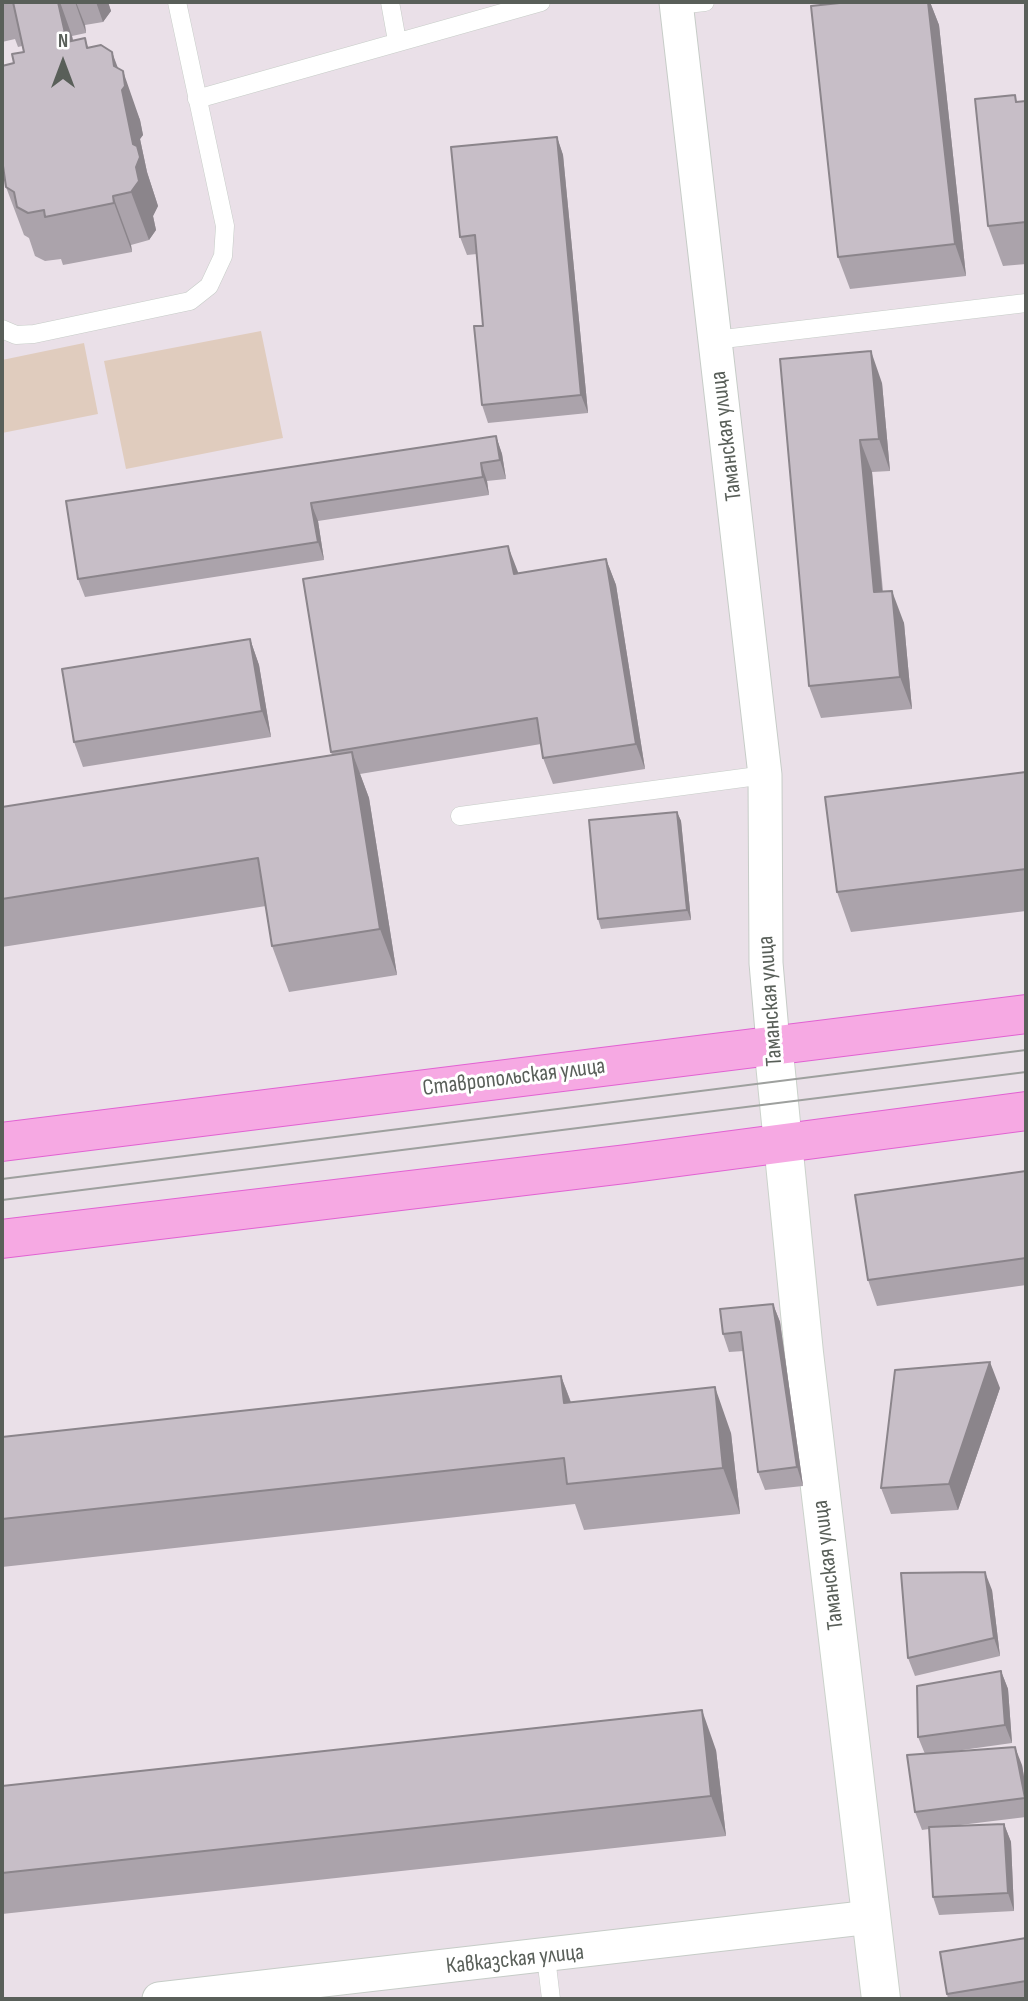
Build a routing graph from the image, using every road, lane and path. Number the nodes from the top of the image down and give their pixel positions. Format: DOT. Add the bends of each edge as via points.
graph roads {
  1 [pos="177,2"];
  2 [pos="390,2"];
  3 [pos="541,2"];
  4 [pos="686,3"];
  5 [pos="397,41"];
  6 [pos="197,99"];
  7 [pos="1026,303"];
  8 [pos="2,329"];
  9 [pos="715,340"];
  10 [pos="765,775"];
  11 [pos="460,816"];
  12 [pos="1026,1014"];
  13 [pos="773,1043"];
  14 [pos="1026,1111"];
  15 [pos="2,1142"];
  16 [pos="782,1142"];
  17 [pos="2,1239"];
  18 [pos="871,1917"];
  19 [pos="546,1957"];
  20 [pos="159,1999"];
  21 [pos="551,1999"];
  22 [pos="881,1999"];
  1 -- 6 [label="lane"];
  2 -- 5 [label="lane"];
  3 -- 5 [label="lane"];
  4 -- 9 [label="street, Таманская улица"];
  5 -- 6 [label="lane"];
  6 -- 8 [label="lane" via="225,226 223,256 209,286 190,301 34,334 16,335"];
  7 -- 9 [label="lane"];
  9 -- 10 [label="street, Таманская улица"];
  10 -- 11 [label="lane"];
  10 -- 13 [label="street, Таманская улица" via="766,963"];
  12 -- 13 [label="main road, Ставропольская улица"];
  13 -- 15 [label="main road, Ставропольская улица"];
  13 -- 16 [label="street, Таманская улица"];
  14 -- 16 [label="main road"];
  16 -- 17 [label="main road"];
  16 -- 18 [label="street, Таманская улица"];
  18 -- 19 [label="street, Кавказская улица"];
  18 -- 22 [label="street, Таманская улица"];
  19 -- 20 [label="street, Кавказская улица"];
  19 -- 21 [label="lane"];
}
